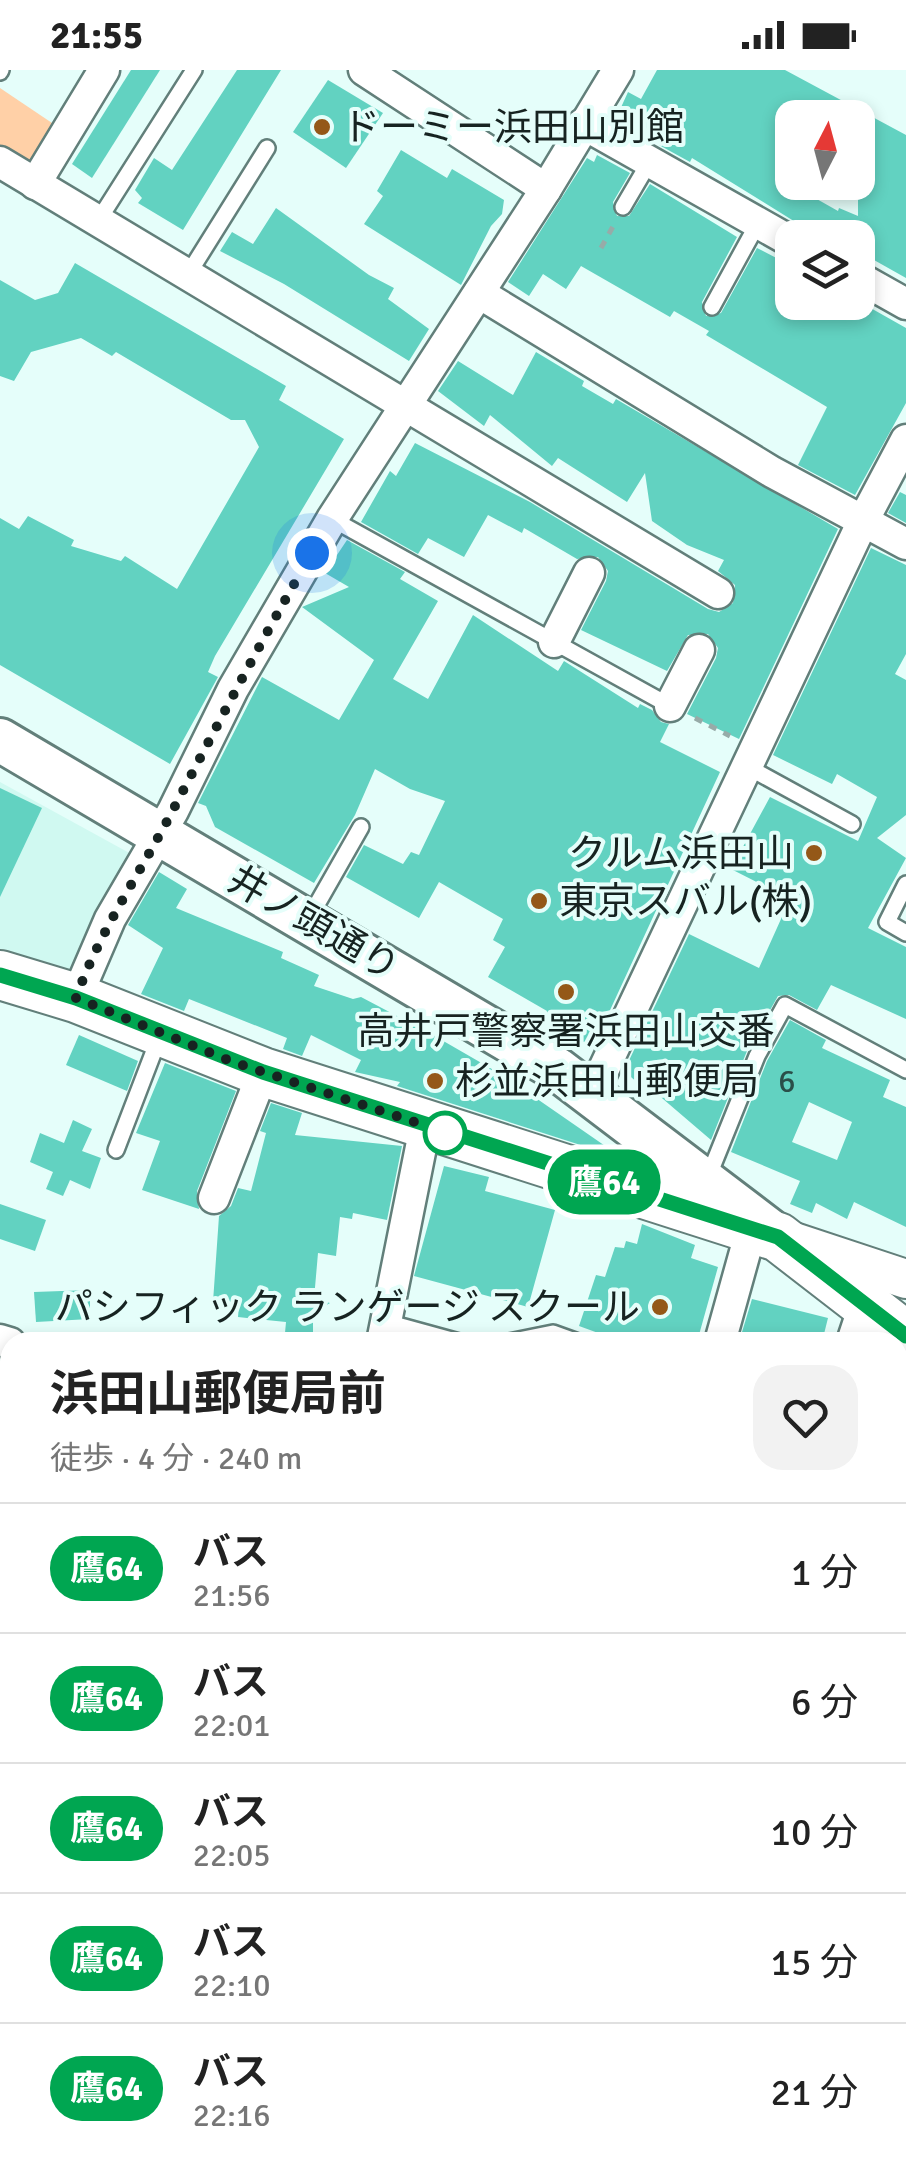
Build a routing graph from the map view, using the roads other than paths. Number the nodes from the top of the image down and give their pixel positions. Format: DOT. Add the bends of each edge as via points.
graph roads {
  1 [pos="104,70"];
  2 [pos="194,70"];
  3 [pos="364,70"];
  4 [pos="618,70"];
  5 [pos="583,124"];
  6 [pos="268,148"];
  7 [pos="0,162"];
  8 [pos="650,162"];
  9 [pos="35,184"];
  10 [pos="546,189"];
  11 [pos="624,207"];
  12 [pos="98,221"];
  13 [pos="758,223"];
  14 [pos="775,232"];
  15 [pos="187,276"];
  16 [pos="875,287"];
  17 [pos="480,292"];
  18 [pos="906,304"];
  19 [pos="712,308"];
  20 [pos="405,408"];
  21 [pos="906,440"];
  22 [pos="332,519"];
  23 [pos="863,522"];
  24 [pos="906,544"];
  25 [pos="589,573"];
  26 [pos="718,593"];
  27 [pos="554,642"];
  28 [pos="699,650"];
  29 [pos="670,706"];
  30 [pos="0,740"];
  31 [pos="750,757"];
  32 [pos="852,824"];
  33 [pos="361,828"];
  34 [pos="160,833"];
  35 [pos="906,884"];
  36 [pos="308,920"];
  37 [pos="906,933"];
  38 [pos="0,974"];
  39 [pos="76,998"];
  40 [pos="160,1034"];
  41 [pos="906,1070"];
  42 [pos="263,1072"];
  43 [pos="592,1094"];
  44 [pos="426,1127"];
  45 [pos="116,1150"];
  46 [pos="707,1180"];
  47 [pos="214,1198"];
  48 [pos="765,1232"];
  49 [pos="906,1279"];
  50 [pos="858,1323"];
  51 [pos="384,1332"];
  52 [pos="724,1332"];
  53 [pos="901,1332"];
  1 -- 9 [label="street"];
  2 -- 12 [label="lane"];
  3 -- 10 [label="street"];
  4 -- 5 [label="street"];
  5 -- 8 [label="street"];
  5 -- 10 [label="street"];
  6 -- 15 [label="lane"];
  7 -- 9 [label="street"];
  8 -- 11 [label="lane"];
  8 -- 13 [label="street"];
  9 -- 12 [label="street"];
  10 -- 17 [label="street"];
  12 -- 15 [label="street"];
  13 -- 14 [label="street"];
  13 -- 19 [label="lane"];
  15 -- 20 [label="street"];
  16 -- 18 [label="street"];
  17 -- 20 [label="street"];
  17 -- 23 [label="street"];
  20 -- 22 [label="street"];
  20 -- 26 [label="street"];
  21 -- 23 [label="street"];
  22 -- 27 [label="lane"];
  22 -- 34 [label="street" via="233,688"];
  23 -- 24 [label="street"];
  23 -- 31 [label="street"];
  25 -- 27 [label="street"];
  27 -- 29 [label="lane"];
  28 -- 29 [label="street"];
  30 -- 34 [label="main road, 井ノ頭通り"];
  31 -- 32 [label="lane"];
  31 -- 43 [label="street"];
  33 -- 36 [label="lane"];
  34 -- 36 [label="main road, 井ノ頭通り"];
  34 -- 39 [label="street" via="110,919"];
  35 -- 37 [label="lane" via="887,922"];
  36 -- 43 [label="main road, 井ノ頭通り"];
  38 -- 39 [label="main road"];
  39 -- 40 [label="main road"];
  40 -- 42 [label="main road"];
  40 -- 45 [label="lane"];
  41 -- 46 [label="lane" via="784,1004"];
  42 -- 44 [label="main road"];
  42 -- 47 [label="street"];
  43 -- 46 [label="main road, 井ノ頭通り"];
  44 -- 48 [label="main road"];
  44 -- 51 [label="street"];
  46 -- 48 [label="main road, 井ノ頭通り"];
  48 -- 49 [label="street"];
  48 -- 50 [label="main road, 井ノ頭通り"];
  48 -- 52 [label="street"];
  49 -- 50 [label="street" via="879,1280"];
  50 -- 53 [label="main road, 井ノ頭通り"];
}
